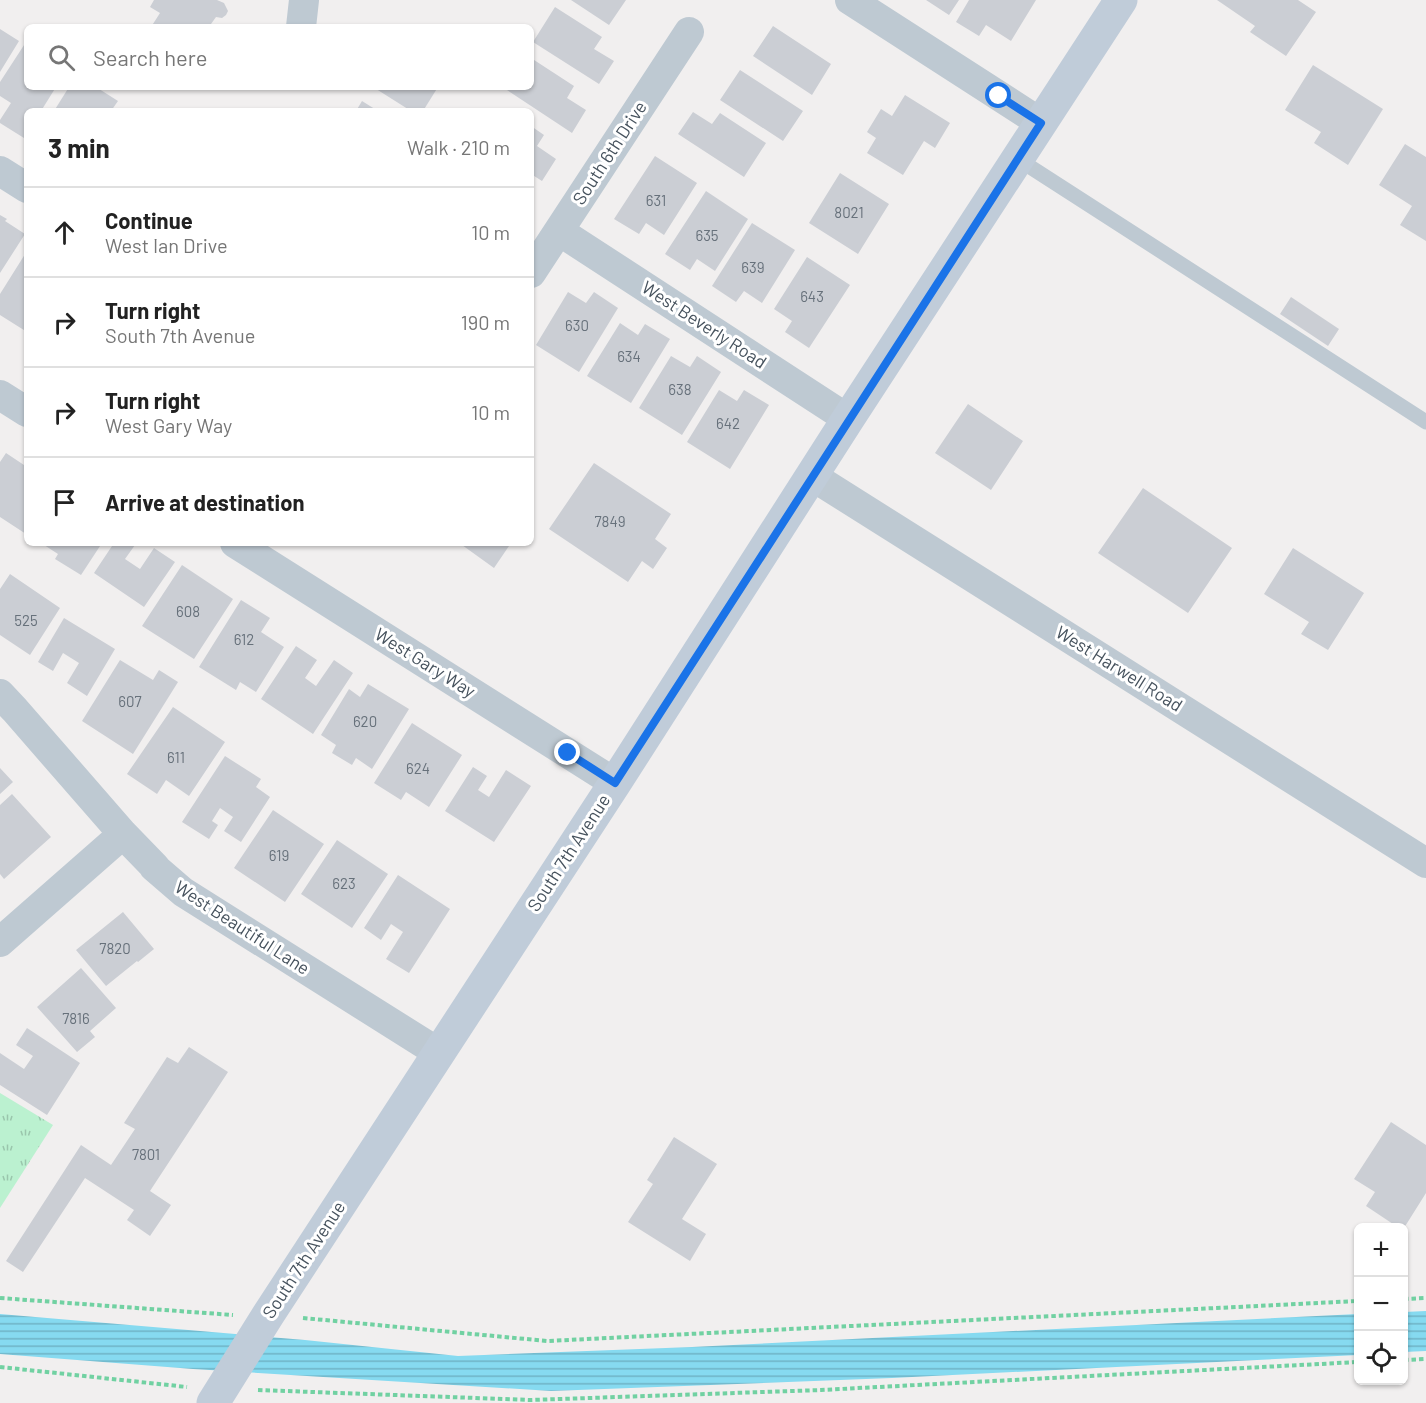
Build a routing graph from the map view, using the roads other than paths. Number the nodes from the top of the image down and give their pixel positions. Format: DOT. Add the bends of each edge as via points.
graph roads {
  1 [pos="304,0"];
  2 [pos="850,0"];
  3 [pos="1121,0"];
  4 [pos="301,24"];
  5 [pos="689,32"];
  6 [pos="1041,123"];
  7 [pos="1018,159"];
  8 [pos="0,171"];
  9 [pos="24,186"];
  10 [pos="559,231"];
  11 [pos="534,268"];
  12 [pos="0,395"];
  13 [pos="24,410"];
  14 [pos="848,419"];
  15 [pos="1426,422"];
  16 [pos="813,476"];
  17 [pos="240,546"];
  18 [pos="0,694"];
  19 [pos="615,783"];
  20 [pos="123,834"];
  21 [pos="1426,863"];
  22 [pos="0,942"];
  23 [pos="439,1053"];
  24 [pos="203,1395"];
  1 -- 4 [label="street"];
  2 -- 6 [label="street"];
  3 -- 6 [label="street, South 7th Avenue"];
  5 -- 10 [label="street, South 6th Drive"];
  6 -- 7 [label="street, South 7th Avenue"];
  7 -- 14 [label="street, South 7th Avenue"];
  7 -- 15 [label="lane"];
  8 -- 9 [label="street"];
  10 -- 11 [label="street, South 6th Drive"];
  10 -- 14 [label="street, West Beverly Road"];
  12 -- 13 [label="street"];
  14 -- 16 [label="street, South 7th Avenue"];
  16 -- 19 [label="street, South 7th Avenue"];
  16 -- 21 [label="street, West Harwell Road"];
  17 -- 19 [label="street, West Gary Way"];
  18 -- 20 [label="street, West Beautiful Lane"];
  19 -- 23 [label="street, South 7th Avenue"];
  20 -- 22 [label="street"];
  20 -- 23 [label="street, West Beautiful Lane" via="183,892"];
  23 -- 24 [label="street, South 7th Avenue" via="249,1323 244,1379"];
}
